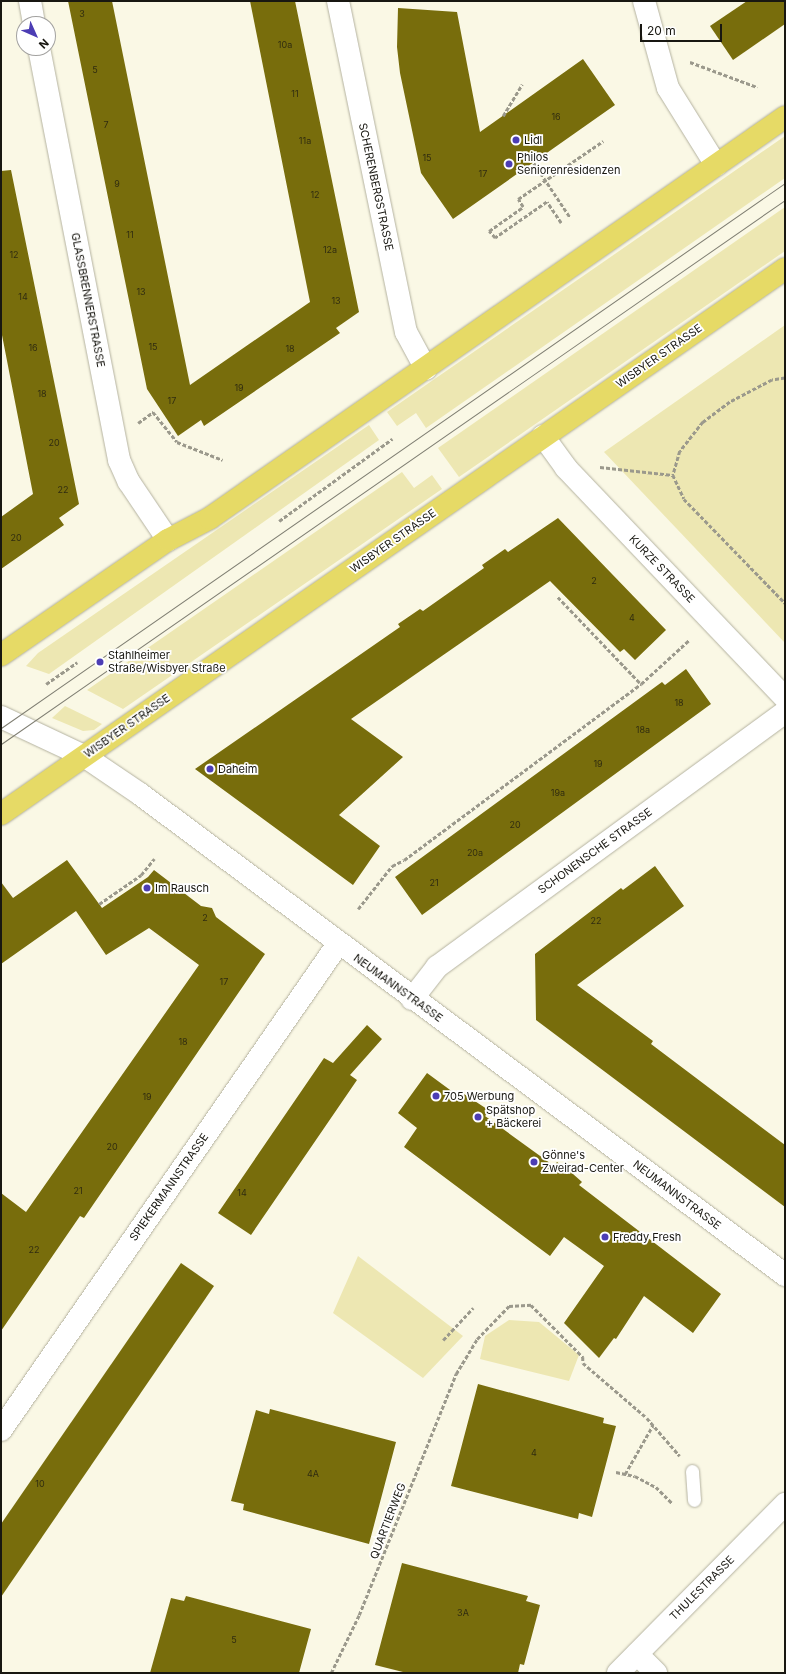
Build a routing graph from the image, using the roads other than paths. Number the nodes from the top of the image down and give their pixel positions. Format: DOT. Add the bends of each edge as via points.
graph roads {
  1 [pos="30,1"];
  2 [pos="338,1"];
  3 [pos="644,1"];
  4 [pos="33,16"];
  5 [pos="41,56"];
  6 [pos="785,117"];
  7 [pos="716,165"];
  8 [pos="785,270"];
  9 [pos="426,369"];
  10 [pos="543,436"];
  11 [pos="168,540"];
  12 [pos="1,655"];
  13 [pos="785,698"];
  14 [pos="785,712"];
  15 [pos="1,717"];
  16 [pos="84,756"];
  17 [pos="1,814"];
  18 [pos="338,944"];
  19 [pos="412,998"];
  20 [pos="785,1275"];
  21 [pos="1,1430"];
  22 [pos="692,1471"];
  23 [pos="694,1500"];
  24 [pos="785,1504"];
  25 [pos="637,1654"];
  26 [pos="618,1673"];
  27 [pos="656,1673"];
  1 -- 4 [label="street"];
  2 -- 9 [label="street, SCHERENBERGSTRASSE" via="406,332"];
  3 -- 7 [label="street" via="668,88"];
  5 -- 11 [label="street, GLASSBRENNERSTRASSE" via="118,460 129,482"];
  6 -- 7 [label="main road"];
  7 -- 9 [label="main road"];
  8 -- 10 [label="main road, WISBYER STRASSE"];
  9 -- 11 [label="main road" via="210,518"];
  10 -- 13 [label="street, KURZE STRASSE" via="566,468"];
  10 -- 16 [label="main road, WISBYER STRASSE"];
  11 -- 12 [label="main road"];
  14 -- 19 [label="street, SCHONENSCHE STRASSE" via="437,967"];
  15 -- 16 [label="street, NEUMANNSTRASSE"];
  16 -- 17 [label="main road, WISBYER STRASSE"];
  16 -- 18 [label="street, NEUMANNSTRASSE" via="140,794"];
  18 -- 19 [label="street, NEUMANNSTRASSE"];
  18 -- 21 [label="street, SPIEKERMANNSTRASSE"];
  19 -- 20 [label="street, NEUMANNSTRASSE"];
  22 -- 23 [label="lane"];
  24 -- 25 [label="street, THULESTRASSE"];
  25 -- 26 [label="street, THULESTRASSE"];
  25 -- 27 [label="street"];
}
